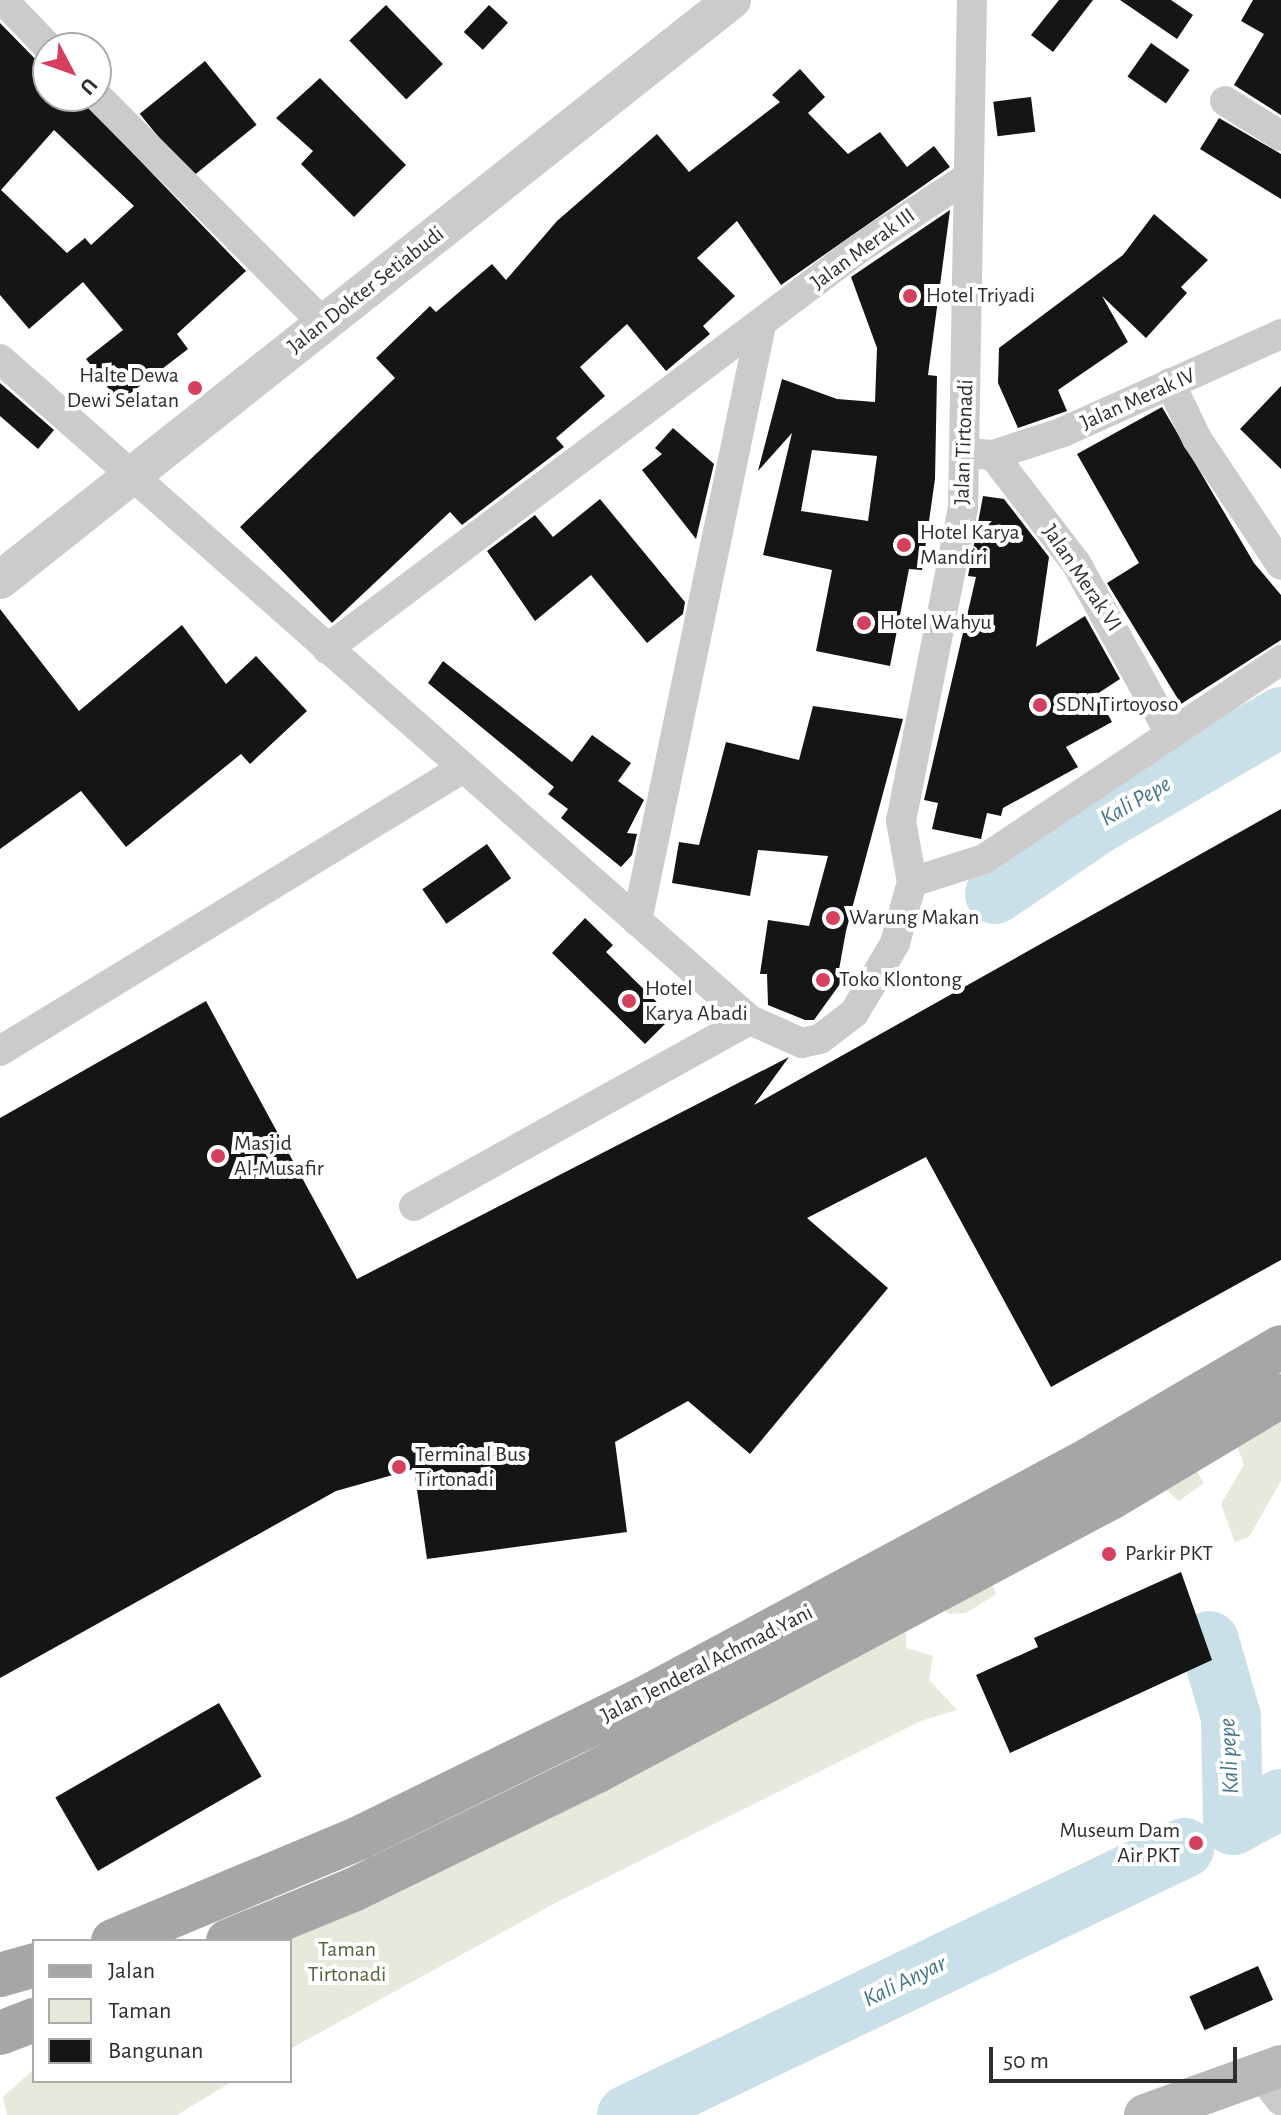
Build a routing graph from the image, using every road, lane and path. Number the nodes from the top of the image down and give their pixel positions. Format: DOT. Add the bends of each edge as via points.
graph roads {
  1 [pos="3,0"];
  2 [pos="732,0"];
  3 [pos="972,0"];
  4 [pos="34,32"];
  5 [pos="1225,101"];
  6 [pos="112,111"];
  7 [pos="1281,136"];
  8 [pos="968,177"];
  9 [pos="323,323"];
  10 [pos="761,325"];
  11 [pos="1281,334"];
  12 [pos="0,359"];
  13 [pos="1170,383"];
  14 [pos="978,454"];
  15 [pos="129,476"];
  16 [pos="1281,565"];
  17 [pos="0,580"];
  18 [pos="327,649"];
  19 [pos="1281,660"];
  20 [pos="1171,735"];
  21 [pos="463,768"];
  22 [pos="912,882"];
  23 [pos="637,921"];
  24 [pos="750,1020"];
  25 [pos="0,1051"];
  26 [pos="414,1206"];
  27 [pos="1281,1347"];
  28 [pos="1281,1396"];
  29 [pos="1194,1399"];
  30 [pos="1219,1433"];
  31 [pos="118,1939"];
  32 [pos="233,1939"];
  33 [pos="32,1966"];
  34 [pos="0,1975"];
  35 [pos="32,2021"];
  36 [pos="0,2033"];
  37 [pos="1274,2081"];
  38 [pos="1145,2115"];
  1 -- 4 [label="street"];
  2 -- 9 [label="street, Jalan Dokter Setiabudi"];
  3 -- 8 [label="street, Jalan Tirtonadi"];
  5 -- 7 [label="street"];
  6 -- 9 [label="street"];
  8 -- 10 [label="street, Jalan Merak III"];
  8 -- 14 [label="street, Jalan Tirtonadi"];
  9 -- 15 [label="street, Jalan Dokter Setiabudi"];
  10 -- 18 [label="street, Jalan Merak III"];
  10 -- 23 [label="street"];
  11 -- 13 [label="street, Jalan Merak IV"];
  12 -- 15 [label="street"];
  13 -- 14 [label="street, Jalan Merak IV" via="1019,451"];
  13 -- 16 [label="street" via="1197,439"];
  14 -- 20 [label="street, Jalan Merak VI" via="1095,593"];
  14 -- 22 [label="street, Jalan Tirtonadi" via="901,821"];
  15 -- 17 [label="street, Jalan Dokter Setiabudi"];
  15 -- 18 [label="street"];
  18 -- 21 [label="street"];
  19 -- 20 [label="street"];
  20 -- 22 [label="street" via="984,859"];
  21 -- 23 [label="street"];
  21 -- 25 [label="street"];
  22 -- 24 [label="street, Jalan Tirtonadi" via="895,943 854,1013 820,1039 802,1043"];
  23 -- 24 [label="street"];
  24 -- 26 [label="street"];
  27 -- 29 [label="main road, Jalan Jenderal Achmad Yani"];
  28 -- 30 [label="main road, Jalan Jenderal Achmad Yani"];
  29 -- 30 [label="main road"];
  29 -- 31 [label="main road, Jalan Jenderal Achmad Yani" via="649,1696 359,1838"];
  30 -- 32 [label="main road, Jalan Jenderal Achmad Yani" via="597,1771 353,1890"];
  33 -- 34 [label="main road"];
  35 -- 36 [label="main road"];
  37 -- 38 [label="main road"];
}
